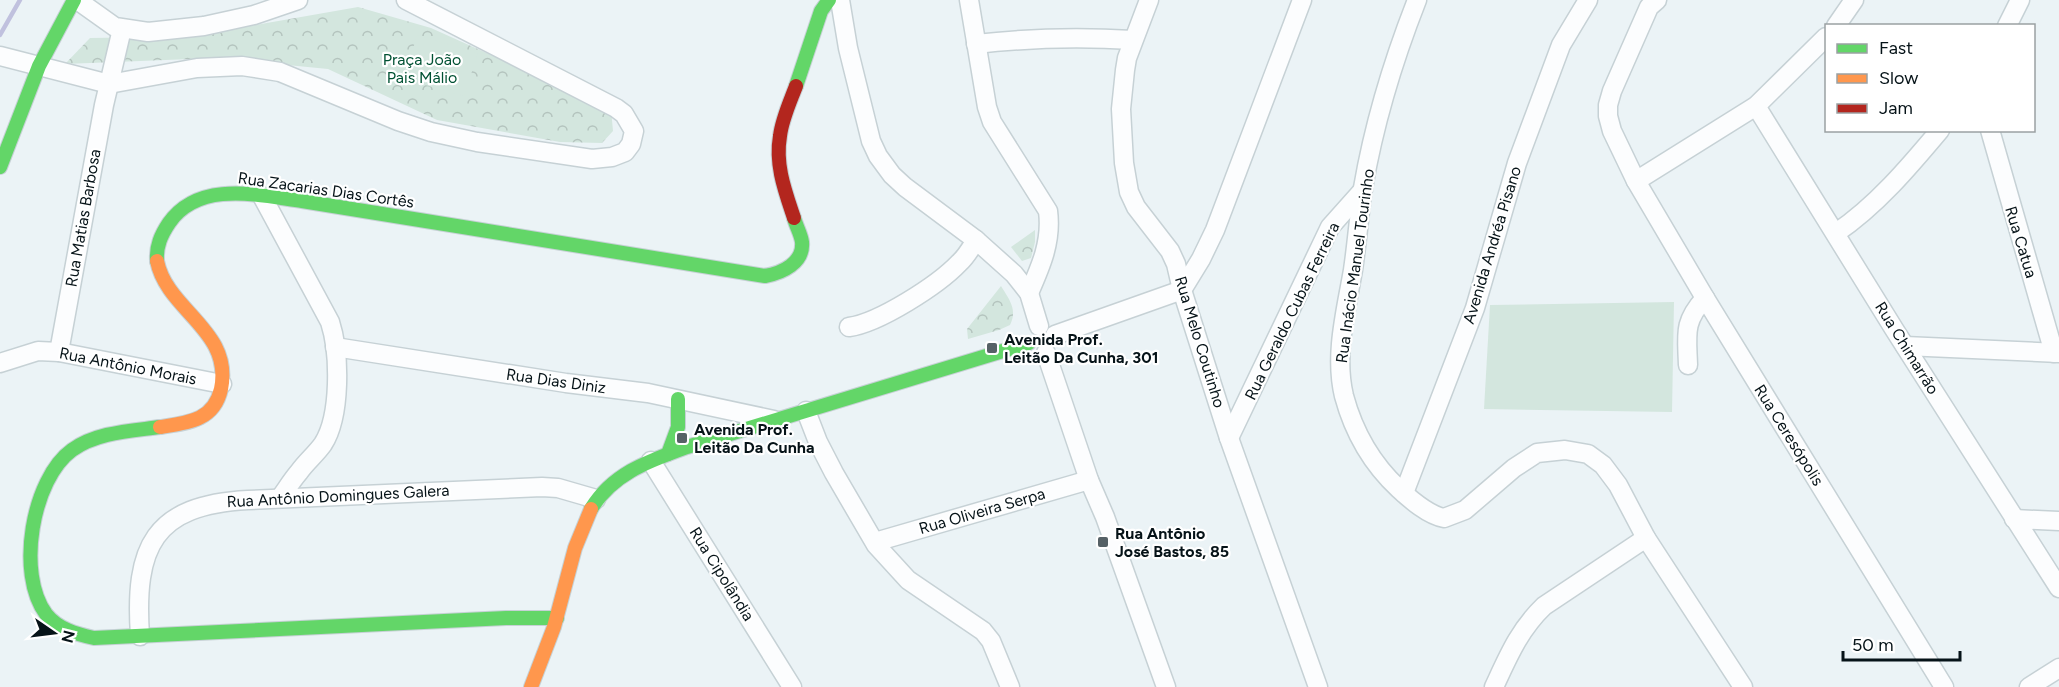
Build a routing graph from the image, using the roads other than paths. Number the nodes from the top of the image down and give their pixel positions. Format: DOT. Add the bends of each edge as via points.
graph roads {
  1 [pos="76,0"];
  2 [pos="298,0"];
  3 [pos="406,0"];
  4 [pos="829,0"];
  5 [pos="840,0"];
  6 [pos="969,0"];
  7 [pos="1149,0"];
  8 [pos="1302,0"];
  9 [pos="1418,0"];
  10 [pos="1588,0"];
  11 [pos="1854,0"];
  12 [pos="2020,0"];
  13 [pos="1649,2"];
  14 [pos="1837,24"];
  15 [pos="2008,24"];
  16 [pos="122,29"];
  17 [pos="1825,39"];
  18 [pos="1133,40"];
  19 [pos="976,44"];
  20 [pos="0,56"];
  21 [pos="39,66"];
  22 [pos="109,84"];
  23 [pos="1756,106"];
  24 [pos="1938,132"];
  25 [pos="1991,132"];
  26 [pos="0,167"];
  27 [pos="1636,181"];
  28 [pos="1363,190"];
  29 [pos="262,196"];
  30 [pos="1836,233"];
  31 [pos="976,240"];
  32 [pos="1182,290"];
  33 [pos="1029,293"];
  34 [pos="1705,298"];
  35 [pos="1039,326"];
  36 [pos="849,327"];
  37 [pos="1055,335"];
  38 [pos="1029,343"];
  39 [pos="1905,346"];
  40 [pos="335,347"];
  41 [pos="59,352"];
  42 [pos="1046,353"];
  43 [pos="2057,353"];
  44 [pos="0,363"];
  45 [pos="1688,365"];
  46 [pos="222,384"];
  47 [pos="678,399"];
  48 [pos="806,411"];
  49 [pos="776,420"];
  50 [pos="1230,438"];
  51 [pos="660,457"];
  52 [pos="1089,480"];
  53 [pos="1404,493"];
  54 [pos="280,498"];
  55 [pos="596,499"];
  56 [pos="2014,519"];
  57 [pos="2059,521"];
  58 [pos="1646,538"];
  59 [pos="875,542"];
  60 [pos="2059,588"];
  61 [pos="557,618"];
  62 [pos="140,636"];
  63 [pos="2059,668"];
  64 [pos="531,687"];
  65 [pos="792,687"];
  66 [pos="1010,687"];
  67 [pos="1166,687"];
  68 [pos="1318,687"];
  69 [pos="1494,687"];
  70 [pos="1743,687"];
  71 [pos="1944,687"];
  72 [pos="2029,687"];
  1 -- 16 [label="street"];
  1 -- 21 [label="street"];
  2 -- 16 [label="street" via="204,26 148,32"];
  3 -- 22 [label="street" via="616,108 634,131 629,148 612,157 592,159 431,132 263,68 197,68"];
  4 -- 29 [label="street, Rua Zacarias Dias Cortês" via="821,11 780,133 780,175 802,243 793,265 780,273 765,276"];
  5 -- 31 [label="street" via="848,48 878,156 905,187"];
  6 -- 19 [label="street"];
  7 -- 18 [label="street, Rua Melo Coutinho"];
  8 -- 32 [label="street" via="1215,230"];
  9 -- 28 [label="street, Rua Inácio Manuel Tourinho" via="1379,113"];
  10 -- 53 [label="street, Avenida Andréa Pisano" via="1561,45 1517,163 1475,308"];
  11 -- 14 [label="street"];
  12 -- 15 [label="street"];
  13 -- 27 [label="street, Rua Ceresópolis" via="1608,105 1612,131"];
  16 -- 22 [label="street, Rua Matias Barbosa"];
  17 -- 23 [label="street"];
  18 -- 19 [label="street" via="1013,39"];
  18 -- 32 [label="street, Rua Melo Coutinho" via="1121,109 1129,192 1170,251"];
  19 -- 33 [label="street" via="992,122 1047,211 1047,248"];
  20 -- 21 [label="street"];
  21 -- 22 [label="street"];
  21 -- 26 [label="street"];
  22 -- 41 [label="street, Rua Matias Barbosa"];
  23 -- 27 [label="street"];
  23 -- 30 [label="street, Rua Chimarrão"];
  24 -- 30 [label="street" via="1910,167"];
  25 -- 43 [label="street, Rua Catua"];
  27 -- 34 [label="street, Rua Ceresópolis"];
  28 -- 50 [label="street, Rua Geraldo Cubas Ferreira" via="1330,227"];
  28 -- 53 [label="street, Rua Inácio Manuel Tourinho" via="1341,346 1344,396 1364,448"];
  29 -- 40 [label="street" via="330,322"];
  29 -- 46 [label="street, Rua Zacarias Dias Cortês" via="228,193 203,197 176,215 157,246 162,279 209,334 220,353"];
  30 -- 39 [label="street, Rua Chimarrão"];
  31 -- 33 [label="street"];
  31 -- 36 [label="street" via="959,263 917,296"];
  32 -- 37 [label="street"];
  32 -- 50 [label="street, Rua Melo Coutinho"];
  33 -- 35 [label="street"];
  34 -- 45 [label="street" via="1692,312 1687,329"];
  34 -- 71 [label="street, Rua Ceresópolis"];
  35 -- 37 [label="street" via="1049,328"];
  35 -- 38 [label="street" via="1029,336"];
  37 -- 42 [label="street" via="1053,349"];
  38 -- 42 [label="street" via="1032,350"];
  38 -- 48 [label="street"];
  39 -- 43 [label="street"];
  39 -- 56 [label="street, Rua Chimarrão"];
  40 -- 47 [label="street, Rua Dias Diniz"];
  40 -- 54 [label="street" via="334,411 328,434"];
  41 -- 44 [label="street, Rua Antônio Morais" via="38,351"];
  41 -- 46 [label="street, Rua Antônio Morais"];
  42 -- 52 [label="street"];
  46 -- 62 [label="street, Rua Zacarias Dias Cortês" via="214,406 201,419 94,439 75,447 53,468 39,504 33,526 31,573 37,597 51,620 70,632 94,638"];
  47 -- 49 [label="street, Rua Dias Diniz"];
  47 -- 51 [label="street" via="675,441"];
  48 -- 49 [label="street"];
  48 -- 59 [label="street" via="834,473"];
  49 -- 51 [label="street"];
  50 -- 68 [label="street, Rua Melo Coutinho"];
  51 -- 55 [label="street" via="615,480"];
  51 -- 65 [label="street, Rua Cipolândia"];
  52 -- 59 [label="street, Rua Oliveira Serpa"];
  52 -- 67 [label="street"];
  53 -- 58 [label="street, Rua Inácio Manuel Tourinho" via="1438,517 1449,518 1465,510 1537,453 1578,451 1588,454 1610,473"];
  54 -- 55 [label="street, Rua Antônio Domingues Galera" via="542,487"];
  54 -- 62 [label="street, Rua Antônio Domingues Galera" via="206,505 188,511 162,529 144,560 139,590"];
  55 -- 61 [label="street" via="574,552"];
  56 -- 57 [label="street"];
  56 -- 60 [label="street, Rua Chimarrão"];
  58 -- 69 [label="street" via="1532,617 1522,629"];
  58 -- 70 [label="street, Rua Inácio Manuel Tourinho"];
  59 -- 66 [label="street" via="908,580 982,630 991,641"];
  61 -- 62 [label="street, Rua Zacarias Dias Cortês"];
  61 -- 64 [label="street"];
  63 -- 72 [label="street"];
}
